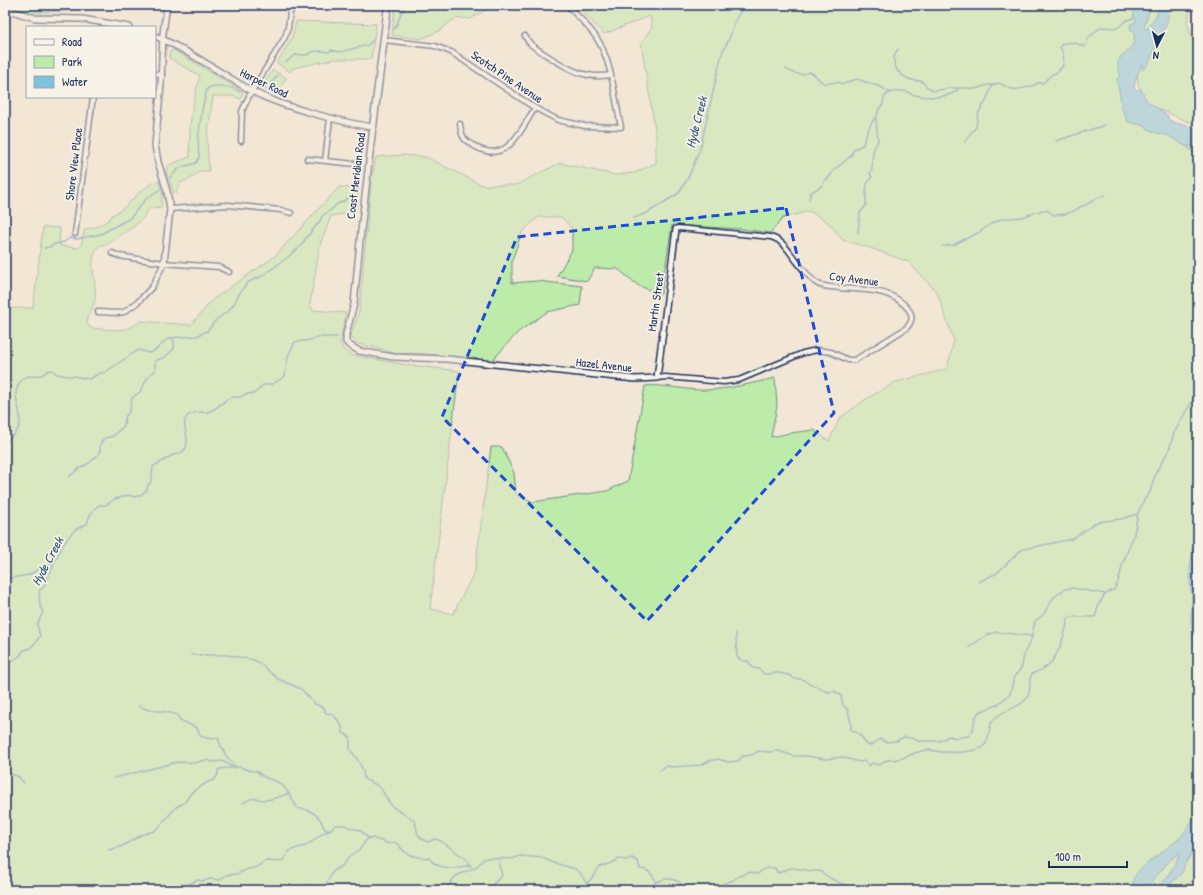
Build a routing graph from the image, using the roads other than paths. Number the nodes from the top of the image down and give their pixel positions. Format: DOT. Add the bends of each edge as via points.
graph roads {
  1 [pos="167,5"];
  2 [pos="291,5"];
  3 [pos="388,5"];
  4 [pos="567,5"];
  5 [pos="5,9"];
  6 [pos="123,26"];
  7 [pos="156,36"];
  8 [pos="525,36"];
  9 [pos="163,39"];
  10 [pos="384,40"];
  11 [pos="156,74"];
  12 [pos="162,75"];
  13 [pos="610,75"];
  14 [pos="252,91"];
  15 [pos="93,98"];
  16 [pos="535,108"];
  17 [pos="330,118"];
  18 [pos="460,124"];
  19 [pos="373,126"];
  20 [pos="241,141"];
  21 [pos="307,159"];
  22 [pos="325,161"];
  23 [pos="355,164"];
  24 [pos="170,209"];
  25 [pos="290,213"];
  26 [pos="676,229"];
  27 [pos="76,234"];
  28 [pos="112,253"];
  29 [pos="164,263"];
  30 [pos="229,272"];
  31 [pos="98,312"];
  32 [pos="351,347"];
  33 [pos="848,360"];
  34 [pos="656,378"];
  35 [pos="1198,884"];
  36 [pos="1193,890"];
  1 -- 9 [label="street"];
  2 -- 14 [label="street" via="284,39"];
  3 -- 10 [label="main road, Coast Meridian Road"];
  4 -- 13 [label="street" via="596,38 604,53"];
  5 -- 6 [label="street" via="35,18 82,19"];
  7 -- 9 [label="street, Harper Road"];
  8 -- 13 [label="street" via="529,43 570,70 588,75"];
  9 -- 12 [label="street"];
  9 -- 14 [label="street, Harper Road"];
  10 -- 16 [label="street, Scotch Pine Avenue" via="434,46 451,52"];
  10 -- 19 [label="main road, Coast Meridian Road"];
  11 -- 12 [label="street"];
  12 -- 24 [label="street" via="155,145"];
  13 -- 16 [label="street, Scotch Pine Avenue" via="621,127 574,124 553,118"];
  14 -- 17 [label="street, Harper Road" via="286,106"];
  14 -- 20 [label="street" via="242,111"];
  15 -- 27 [label="street, Shore View Place"];
  16 -- 18 [label="street" via="513,142 497,152 485,151 466,142 462,137"];
  17 -- 19 [label="street, Harper Road"];
  17 -- 22 [label="street"];
  19 -- 32 [label="street, Coast Meridian Road" via="354,304 346,334 346,342"];
  21 -- 22 [label="street"];
  22 -- 23 [label="street"];
  24 -- 25 [label="street" via="228,205"];
  24 -- 29 [label="street"];
  26 -- 33 [label="street, Coy Avenue" via="778,240 818,284 884,293 894,296 906,306 911,316 908,326 861,357"];
  26 -- 34 [label="street, Martin Street"];
  28 -- 29 [label="street"];
  29 -- 30 [label="street" via="219,268"];
  29 -- 31 [label="street" via="152,288 138,302 124,312"];
  32 -- 34 [label="street, Hazel Avenue" via="359,351 393,357 447,359 635,379"];
  33 -- 34 [label="street, Hazel Avenue" via="831,352 817,350 803,353 739,380 724,382"];
  35 -- 36 [label="street"];
}
